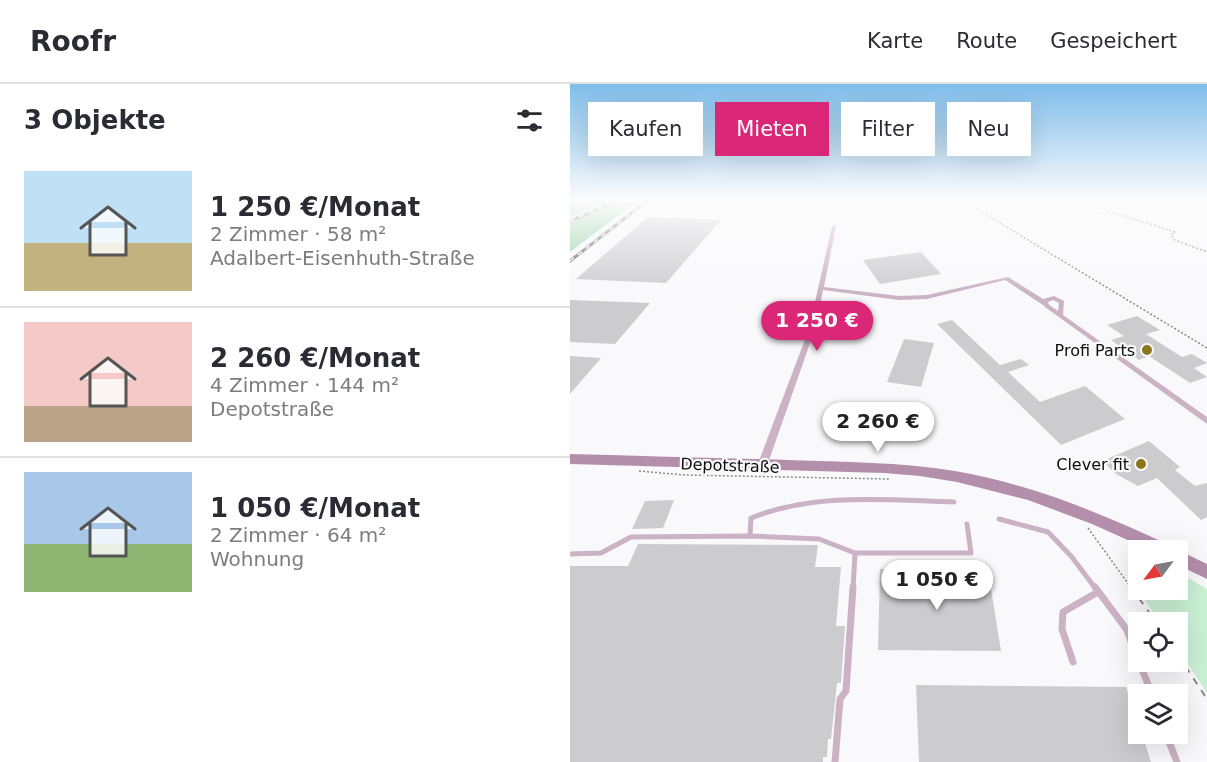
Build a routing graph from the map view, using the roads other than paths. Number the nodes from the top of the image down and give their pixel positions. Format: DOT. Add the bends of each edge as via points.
graph roads {
  1 [pos="833,232"];
  2 [pos="820,288"];
  3 [pos="1044,303"];
  4 [pos="1060,315"];
  5 [pos="1207,421"];
  6 [pos="570,459"];
  7 [pos="762,466"];
  8 [pos="954,502"];
  9 [pos="999,519"];
  10 [pos="967,524"];
  11 [pos="750,536"];
  12 [pos="1141,540"];
  13 [pos="855,553"];
  14 [pos="570,554"];
  15 [pos="1188,562"];
  16 [pos="1207,572"];
  17 [pos="1098,592"];
  18 [pos="1128,633"];
  19 [pos="1072,662"];
  20 [pos="1171,744"];
  21 [pos="835,762"];
  22 [pos="1178,762"];
  1 -- 2 [label="street"];
  2 -- 3 [label="street" via="899,298 927,297 1006,278"];
  2 -- 7 [label="street" via="812,330"];
  3 -- 4 [label="street"];
  3 -- 4 [label="street" via="1050,298 1061,301 1064,304"];
  4 -- 5 [label="street"];
  6 -- 7 [label="main road, Depotstraße"];
  7 -- 12 [label="main road, Depotstraße" via="884,468 950,476 1063,506"];
  8 -- 11 [label="lane" via="801,502 751,518"];
  9 -- 17 [label="lane" via="1048,532"];
  10 -- 13 [label="lane" via="971,553"];
  11 -- 13 [label="lane" via="819,538"];
  11 -- 14 [label="lane" via="631,537 601,553"];
  13 -- 21 [label="lane" via="846,691 840,699"];
  15 -- 16 [label="main road"];
  17 -- 18 [label="lane"];
  17 -- 19 [label="lane" via="1063,612 1062,629"];
  20 -- 22 [label="lane"];
}
